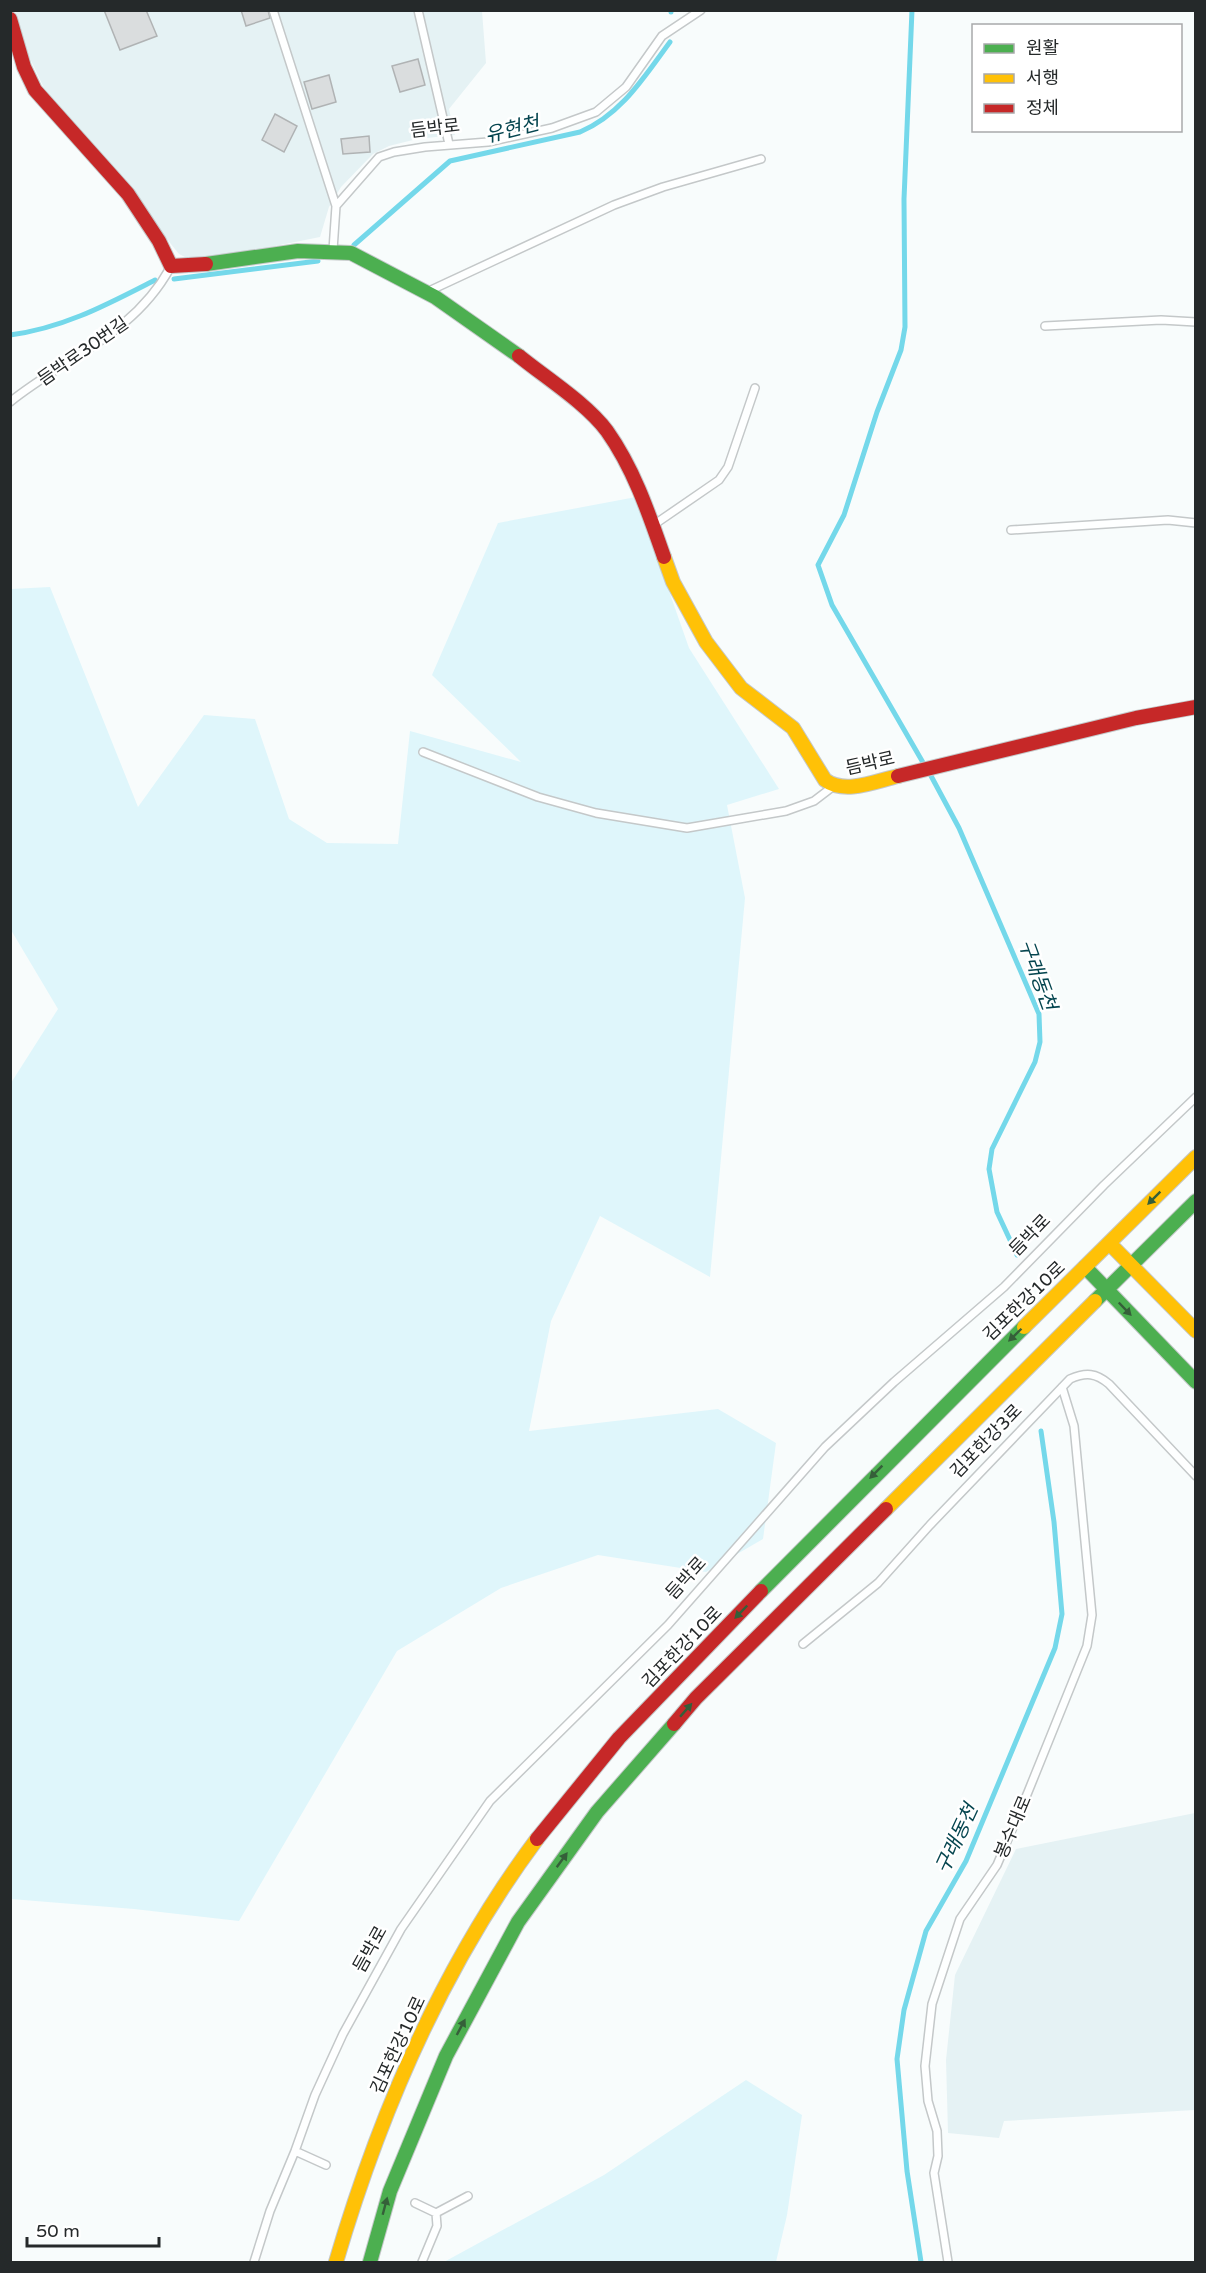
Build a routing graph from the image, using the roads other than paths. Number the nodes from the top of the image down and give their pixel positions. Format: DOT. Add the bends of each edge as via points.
graph roads {
  1 [pos="273,10"];
  2 [pos="418,10"];
  3 [pos="701,10"];
  4 [pos="10,20"];
  5 [pos="14,49"];
  6 [pos="450,144"];
  7 [pos="761,159"];
  8 [pos="336,206"];
  9 [pos="333,250"];
  10 [pos="171,266"];
  11 [pos="427,292"];
  12 [pos="1196,322"];
  13 [pos="1045,326"];
  14 [pos="755,388"];
  15 [pos="10,402"];
  16 [pos="1196,523"];
  17 [pos="652,525"];
  18 [pos="1011,530"];
  19 [pos="1196,707"];
  20 [pos="423,752"];
  21 [pos="832,786"];
  22 [pos="1196,1097"];
  23 [pos="1196,1157"];
  24 [pos="1196,1201"];
  25 [pos="1109,1243"];
  26 [pos="1131,1265"];
  27 [pos="1085,1267"];
  28 [pos="1107,1290"];
  29 [pos="1196,1331"];
  30 [pos="1196,1382"];
  31 [pos="1062,1387"];
  32 [pos="1196,1476"];
  33 [pos="803,1644"];
  34 [pos="295,2151"];
  35 [pos="326,2164"];
  36 [pos="468,2196"];
  37 [pos="416,2203"];
  38 [pos="436,2213"];
  39 [pos="254,2262"];
  40 [pos="336,2262"];
  41 [pos="370,2262"];
  42 [pos="422,2262"];
  43 [pos="948,2262"];
  1 -- 8 [label="lane"];
  2 -- 6 [label="lane"];
  3 -- 6 [label="lane, 듬박로" via="662,36 626,87 596,112 552,128 488,142"];
  4 -- 5 [label="street"];
  5 -- 10 [label="street" via="35,90 144,216 161,241"];
  6 -- 8 [label="lane, 듬박로" via="379,157"];
  7 -- 11 [label="lane" via="614,205"];
  8 -- 9 [label="lane"];
  9 -- 10 [label="street, 듬박로"];
  9 -- 11 [label="street, 듬박로" via="351,253"];
  10 -- 15 [label="lane, 듬박로30번길" via="157,292 137,314"];
  11 -- 17 [label="street, 듬박로" via="512,350 595,418 616,445 641,492"];
  12 -- 13 [label="lane"];
  14 -- 17 [label="lane" via="728,467 719,480"];
  16 -- 18 [label="lane" via="1168,520"];
  17 -- 21 [label="street, 듬박로" via="673,582 720,664 762,707 793,728"];
  19 -- 21 [label="street, 듬박로" via="1136,717 858,786"];
  20 -- 21 [label="lane" via="538,797 596,813 687,828 786,811 814,801"];
  22 -- 34 [label="lane, 듬박로" via="1004,1287 825,1447 668,1625 490,1801 401,1929 343,2034"];
  23 -- 25 [label="street, 김포한강10로, one-way"];
  24 -- 26 [label="street"];
  25 -- 26 [label="street"];
  25 -- 27 [label="street, 김포한강10로"];
  26 -- 28 [label="street"];
  26 -- 29 [label="street"];
  27 -- 28 [label="street"];
  27 -- 40 [label="street, 김포한강10로, one-way" via="875,1472 630,1727 567,1799 508,1880 449,1981 382,2121"];
  28 -- 30 [label="street, one-way"];
  41 -- 28 [label="street, one-way" via="390,2191 446,2056 518,1922 597,1812 696,1698"];
  31 -- 32 [label="lane, 김포한강3로" via="1070,1378 1083,1373 1098,1375"];
  31 -- 33 [label="lane, 김포한강3로" via="878,1583"];
  31 -- 43 [label="lane, 봉수대로" via="1074,1426 1091,1631 998,1865 960,1920 932,2004 925,2067 928,2101 938,2131 934,2173"];
  34 -- 35 [label="lane"];
  34 -- 39 [label="lane, 듬박로"];
  36 -- 38 [label="lane"];
  37 -- 38 [label="lane"];
  38 -- 42 [label="lane" via="437,2226"];
}
